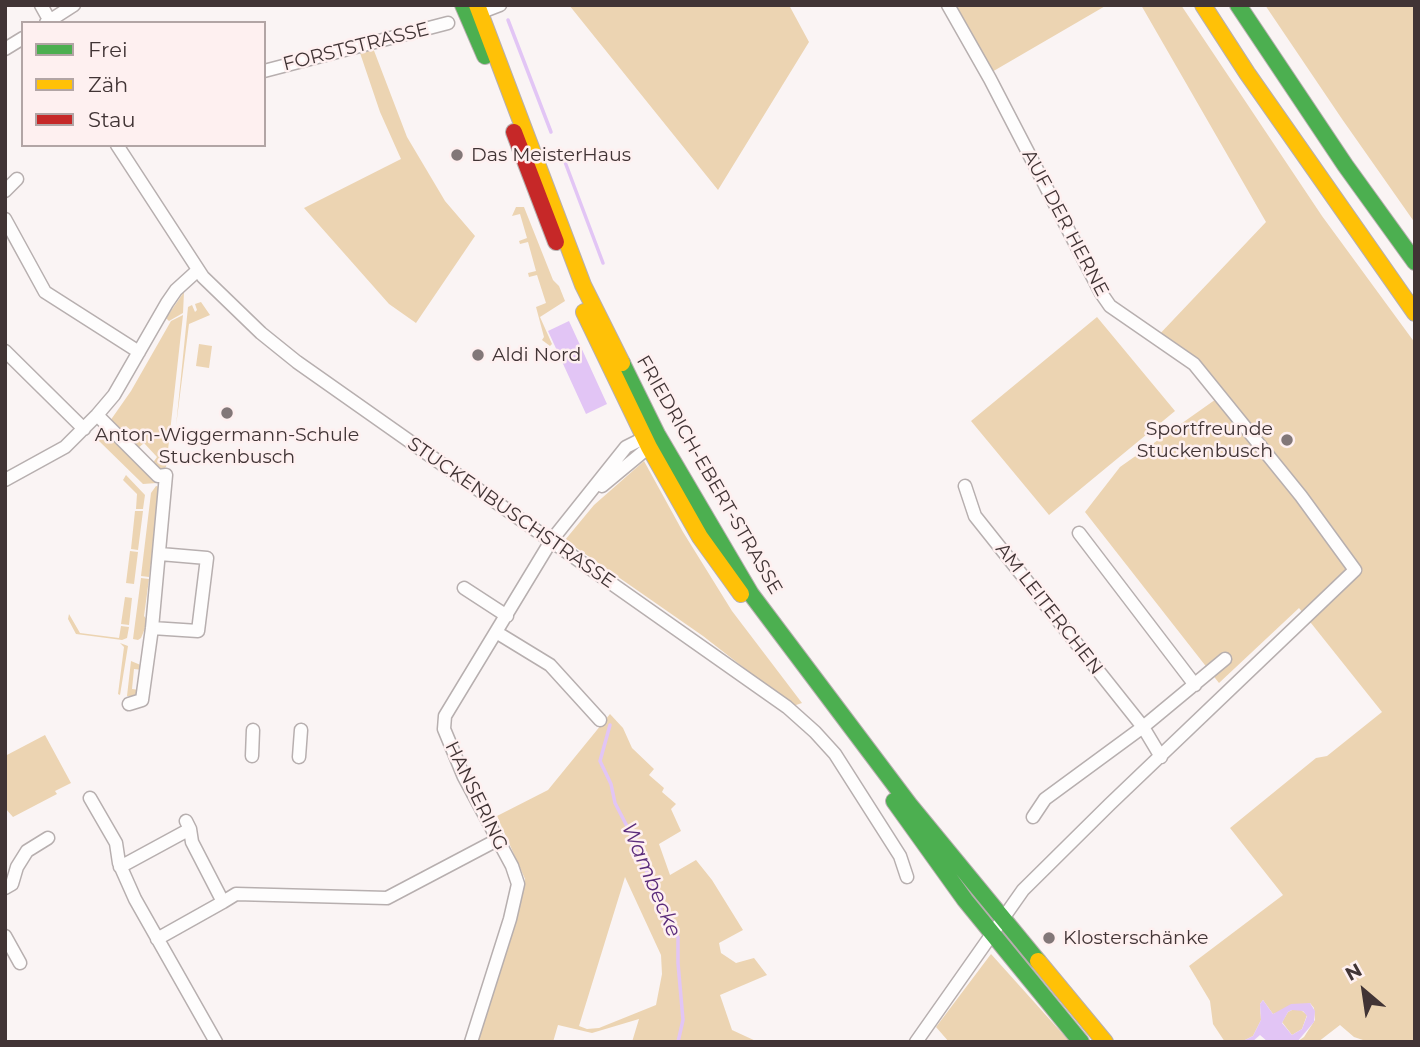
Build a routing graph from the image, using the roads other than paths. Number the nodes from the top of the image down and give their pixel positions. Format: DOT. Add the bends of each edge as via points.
graph roads {
  1 [pos="41,5"];
  2 [pos="74,5"];
  3 [pos="500,5"];
  4 [pos="948,5"];
  5 [pos="1203,5"];
  6 [pos="1238,5"];
  7 [pos="472,10"];
  8 [pos="49,21"];
  9 [pos="50,21"];
  10 [pos="448,23"];
  11 [pos="21,39"];
  12 [pos="5,49"];
  13 [pos="266,70"];
  14 [pos="118,147"];
  15 [pos="18,179"];
  16 [pos="5,191"];
  17 [pos="5,219"];
  18 [pos="1401,244"];
  19 [pos="1415,256"];
  20 [pos="1415,262"];
  21 [pos="198,270"];
  22 [pos="1415,313"];
  23 [pos="5,351"];
  24 [pos="139,352"];
  25 [pos="97,415"];
  26 [pos="84,429"];
  27 [pos="650,439"];
  28 [pos="5,480"];
  29 [pos="965,486"];
  30 [pos="1079,533"];
  31 [pos="551,541"];
  32 [pos="160,554"];
  33 [pos="464,588"];
  34 [pos="507,616"];
  35 [pos="152,628"];
  36 [pos="496,632"];
  37 [pos="1225,659"];
  38 [pos="1195,684"];
  39 [pos="129,704"];
  40 [pos="600,720"];
  41 [pos="1143,727"];
  42 [pos="253,730"];
  43 [pos="301,730"];
  44 [pos="252,757"];
  45 [pos="299,757"];
  46 [pos="1161,757"];
  47 [pos="90,798"];
  48 [pos="1033,817"];
  49 [pos="48,838"];
  50 [pos="497,840"];
  51 [pos="121,867"];
  52 [pos="906,877"];
  53 [pos="5,888"];
  54 [pos="223,902"];
  55 [pos="997,925"];
  56 [pos="5,936"];
  57 [pos="157,939"];
  58 [pos="9,952"];
  59 [pos="20,963"];
  60 [pos="216,1042"];
  61 [pos="471,1042"];
  62 [pos="916,1042"];
  63 [pos="1081,1042"];
  64 [pos="1105,1042"];
  1 -- 8 [label="street"];
  2 -- 9 [label="street"];
  3 -- 7 [label="street"];
  4 -- 46 [label="street, AUF DER HERNE" via="1110,306 1194,364 1356,570"];
  5 -- 22 [label="main road"];
  6 -- 18 [label="main road"];
  7 -- 27 [label="main road, FRIEDRICH-EBERT-STRASSE"];
  10 -- 13 [label="street, FORSTSTRASSE"];
  11 -- 12 [label="street"];
  14 -- 21 [label="street, STUCKENBUSCHSTRASSE"];
  15 -- 16 [label="street"];
  17 -- 24 [label="street" via="45,292"];
  18 -- 19 [label="main road"];
  18 -- 20 [label="main road"];
  21 -- 24 [label="street" via="176,290"];
  21 -- 31 [label="street, STUCKENBUSCHSTRASSE" via="243,317 297,362"];
  23 -- 26 [label="street"];
  24 -- 25 [label="street"];
  25 -- 26 [label="street"];
  25 -- 32 [label="street" via="158,476 166,475"];
  26 -- 28 [label="street" via="65,447"];
  27 -- 31 [label="street, HANSERING" via="587,498"];
  27 -- 55 [label="main road, FRIEDRICH-EBERT-STRASSE" via="714,558 930,854"];
  29 -- 41 [label="street, AM LEITERCHEN" via="975,516"];
  30 -- 38 [label="street"];
  31 -- 34 [label="street, HANSERING"];
  31 -- 52 [label="street, STUCKENBUSCHSTRASSE" via="787,707 815,732 835,754 900,856"];
  32 -- 35 [label="street"];
  32 -- 35 [label="street" via="207,558 198,631"];
  33 -- 34 [label="street"];
  34 -- 36 [label="street, HANSERING"];
  35 -- 39 [label="street" via="142,700"];
  36 -- 40 [label="street" via="550,665"];
  36 -- 50 [label="street, HANSERING" via="445,716 444,729"];
  37 -- 38 [label="street"];
  38 -- 41 [label="street"];
  41 -- 46 [label="street, AM LEITERCHEN"];
  41 -- 48 [label="street" via="1045,799"];
  42 -- 44 [label="street"];
  43 -- 45 [label="street"];
  46 -- 55 [label="street" via="1023,890"];
  47 -- 51 [label="street" via="116,843"];
  49 -- 53 [label="street" via="27,851 12,884"];
  50 -- 54 [label="street" via="387,898 236,894"];
  50 -- 61 [label="street, HANSERING" via="516,874 518,892"];
  51 -- 54 [label="street" via="188,825"];
  51 -- 57 [label="street"];
  54 -- 57 [label="street"];
  55 -- 62 [label="street"];
  55 -- 63 [label="main road, FRIEDRICH-EBERT-STRASSE"];
  55 -- 64 [label="main road, FRIEDRICH-EBERT-STRASSE"];
  56 -- 58 [label="street"];
  57 -- 60 [label="street"];
  58 -- 59 [label="street"];
}
